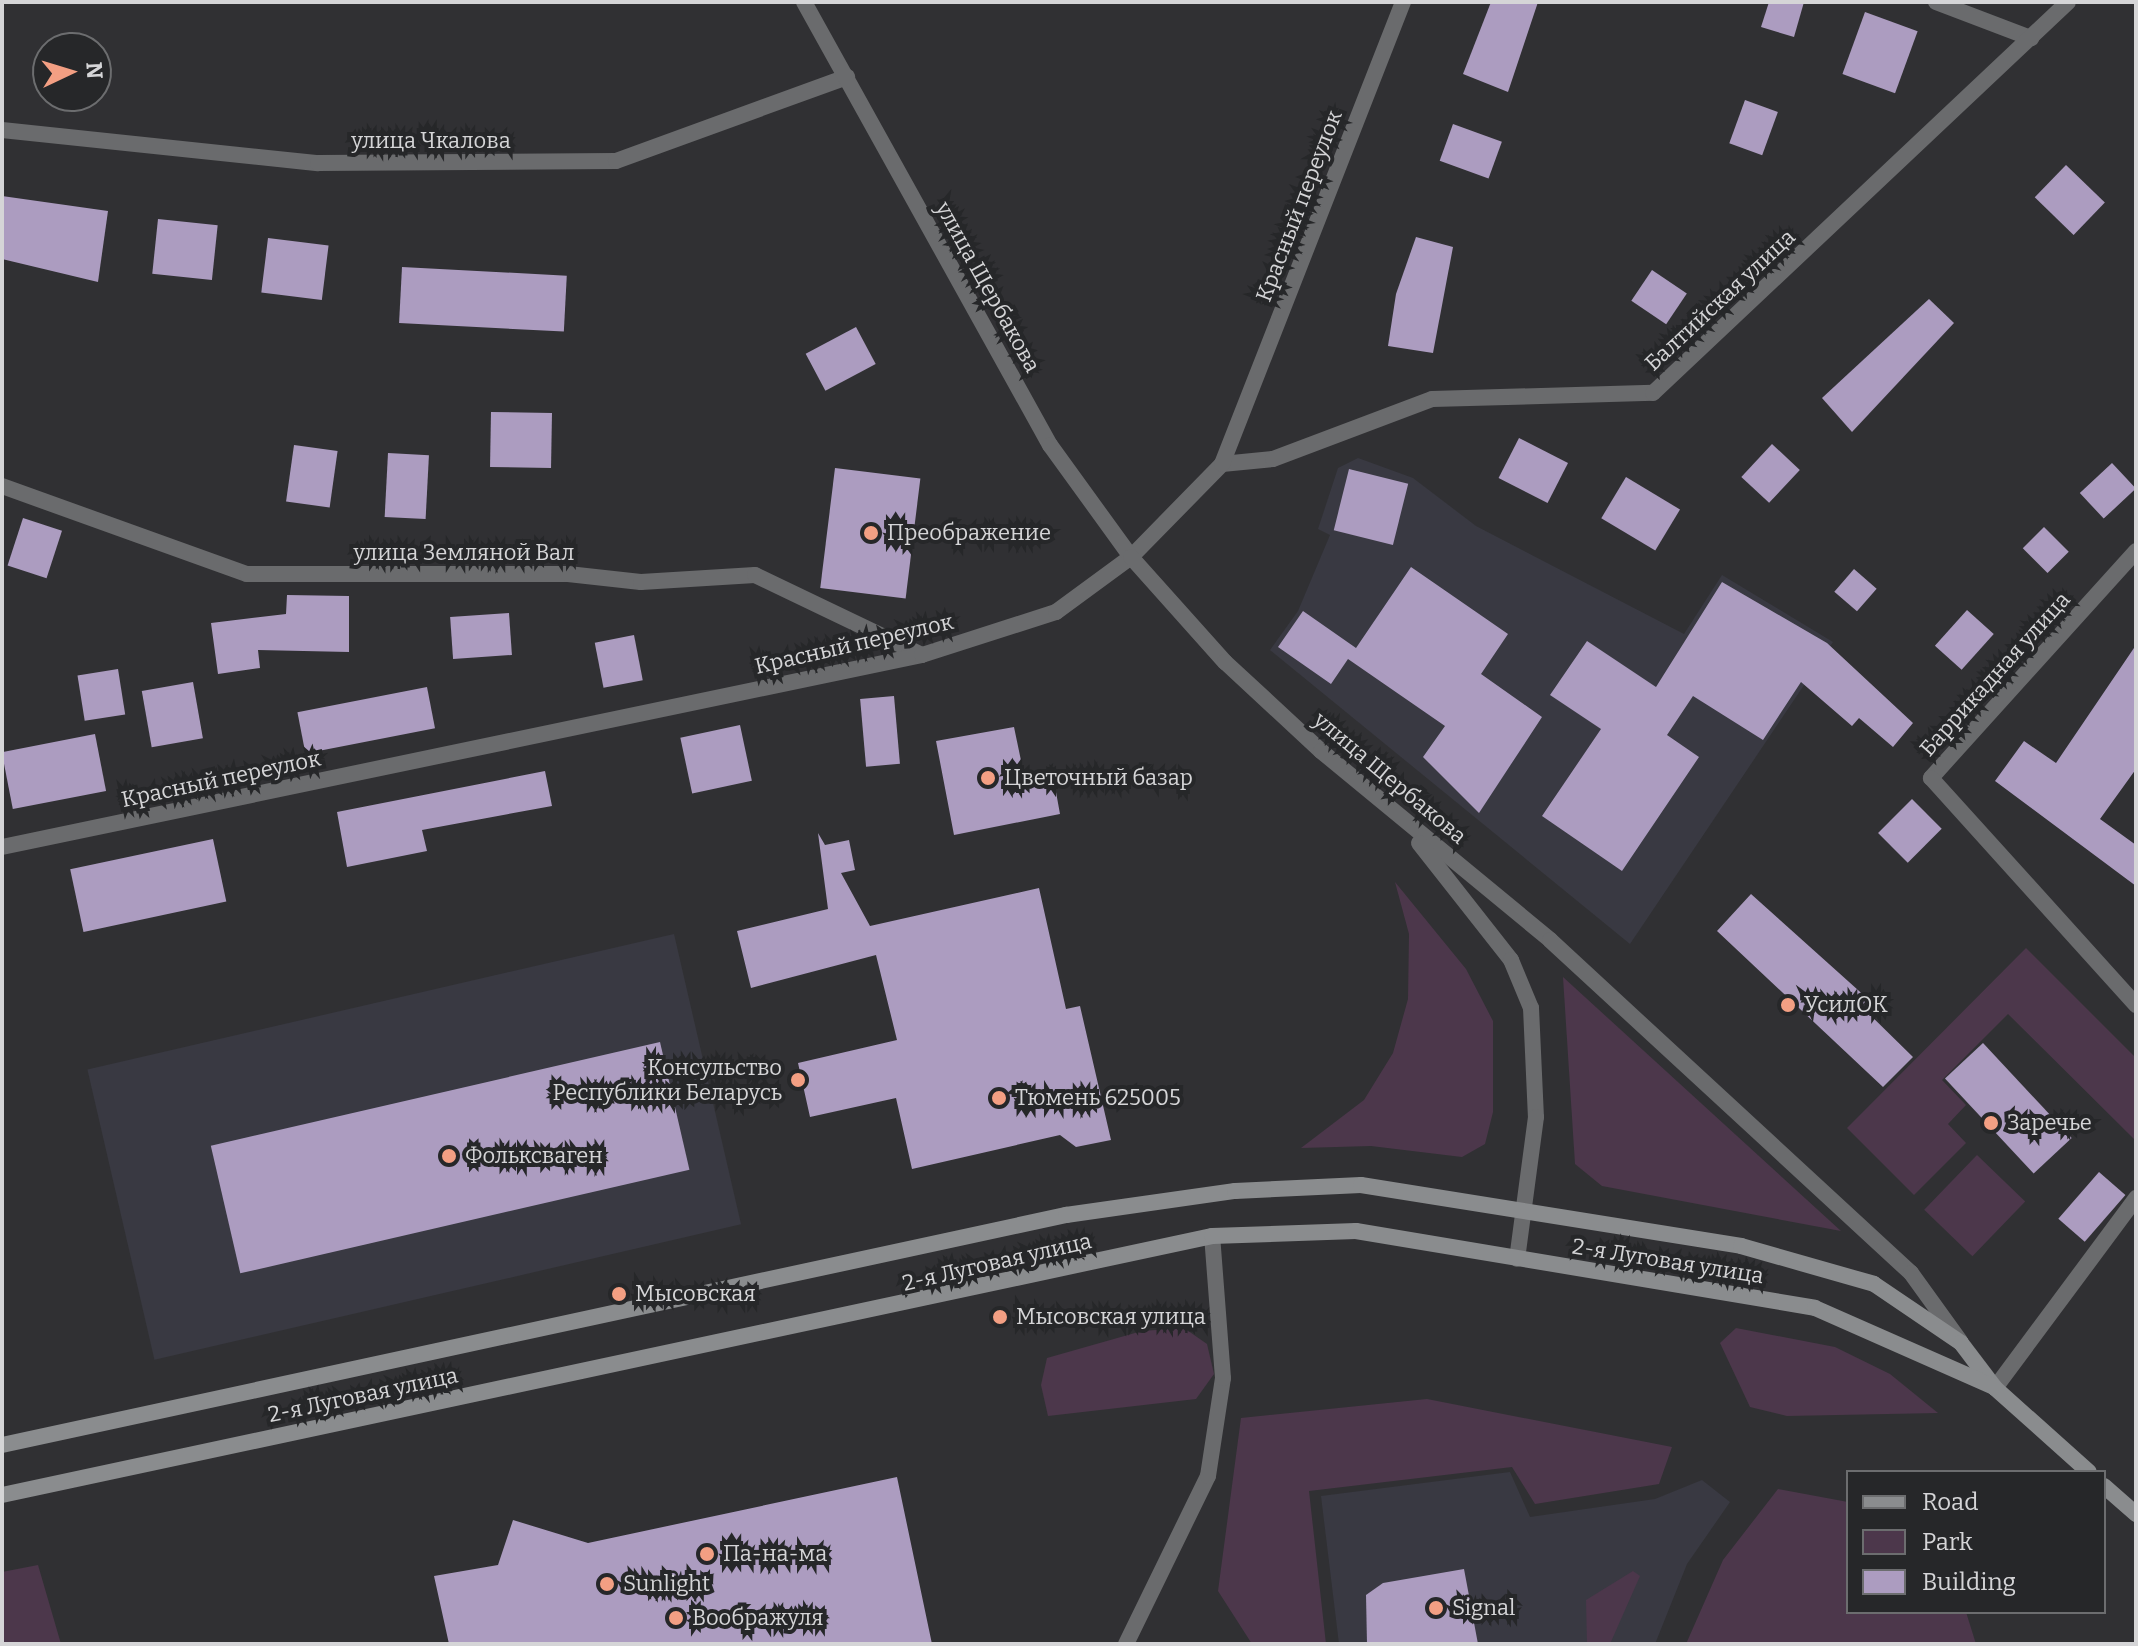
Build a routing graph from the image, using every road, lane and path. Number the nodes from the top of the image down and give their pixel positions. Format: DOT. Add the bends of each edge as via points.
graph roads {
  1 [pos="804,2"];
  2 [pos="1403,2"];
  3 [pos="1936,2"];
  4 [pos="2068,2"];
  5 [pos="2031,38"];
  6 [pos="847,77"];
  7 [pos="2,130"];
  8 [pos="1222,464"];
  9 [pos="2,486"];
  10 [pos="2136,551"];
  11 [pos="1131,557"];
  12 [pos="922,655"];
  13 [pos="1400,820"];
  14 [pos="2,847"];
  15 [pos="2136,1005"];
  16 [pos="2136,1198"];
  17 [pos="1523,1212"];
  18 [pos="1212,1236"];
  19 [pos="1517,1259"];
  20 [pos="1961,1343"];
  21 [pos="1995,1388"];
  22 [pos="2,1445"];
  23 [pos="2087,1470"];
  24 [pos="2106,1488"];
  25 [pos="2,1495"];
  26 [pos="2136,1514"];
  27 [pos="1126,1644"];
  1 -- 6 [label="street, улица Щербакова"];
  2 -- 8 [label="street, Красный переулок"];
  3 -- 5 [label="street"];
  4 -- 5 [label="street, Балтийская улица"];
  5 -- 8 [label="street, Балтийская улица" via="1653,393 1432,399 1273,459"];
  6 -- 7 [label="street, улица Чкалова" via="616,161 318,163"];
  6 -- 11 [label="street, улица Щербакова" via="1050,445"];
  8 -- 11 [label="street, Красный переулок"];
  9 -- 12 [label="street, улица Земляной Вал" via="247,574 568,574 641,582 755,575"];
  10 -- 15 [label="street, Баррикадная улица" via="1931,778"];
  11 -- 12 [label="street, Красный переулок" via="1056,612"];
  11 -- 13 [label="street, улица Щербакова" via="1225,662"];
  12 -- 14 [label="street, Красный переулок"];
  13 -- 17 [label="street" via="1511,960 1531,1008 1536,1117"];
  13 -- 20 [label="street, улица Щербакова" via="1550,940 1911,1273"];
  16 -- 21 [label="street"];
  17 -- 19 [label="street"];
  17 -- 20 [label="main road, 2-я Луговая улица" via="1741,1246 1874,1284"];
  17 -- 22 [label="main road, 2-я Луговая улица" via="1361,1185 1235,1191 1066,1215"];
  18 -- 19 [label="main road, 2-я Луговая улица" via="1356,1231"];
  18 -- 25 [label="main road, 2-я Луговая улица"];
  18 -- 27 [label="street" via="1223,1378 1208,1476"];
  19 -- 21 [label="main road, 2-я Луговая улица" via="1815,1308"];
  20 -- 21 [label="main road, улица Щербакова"];
  21 -- 23 [label="main road, улица Щербакова"];
  24 -- 26 [label="main road"];
}
